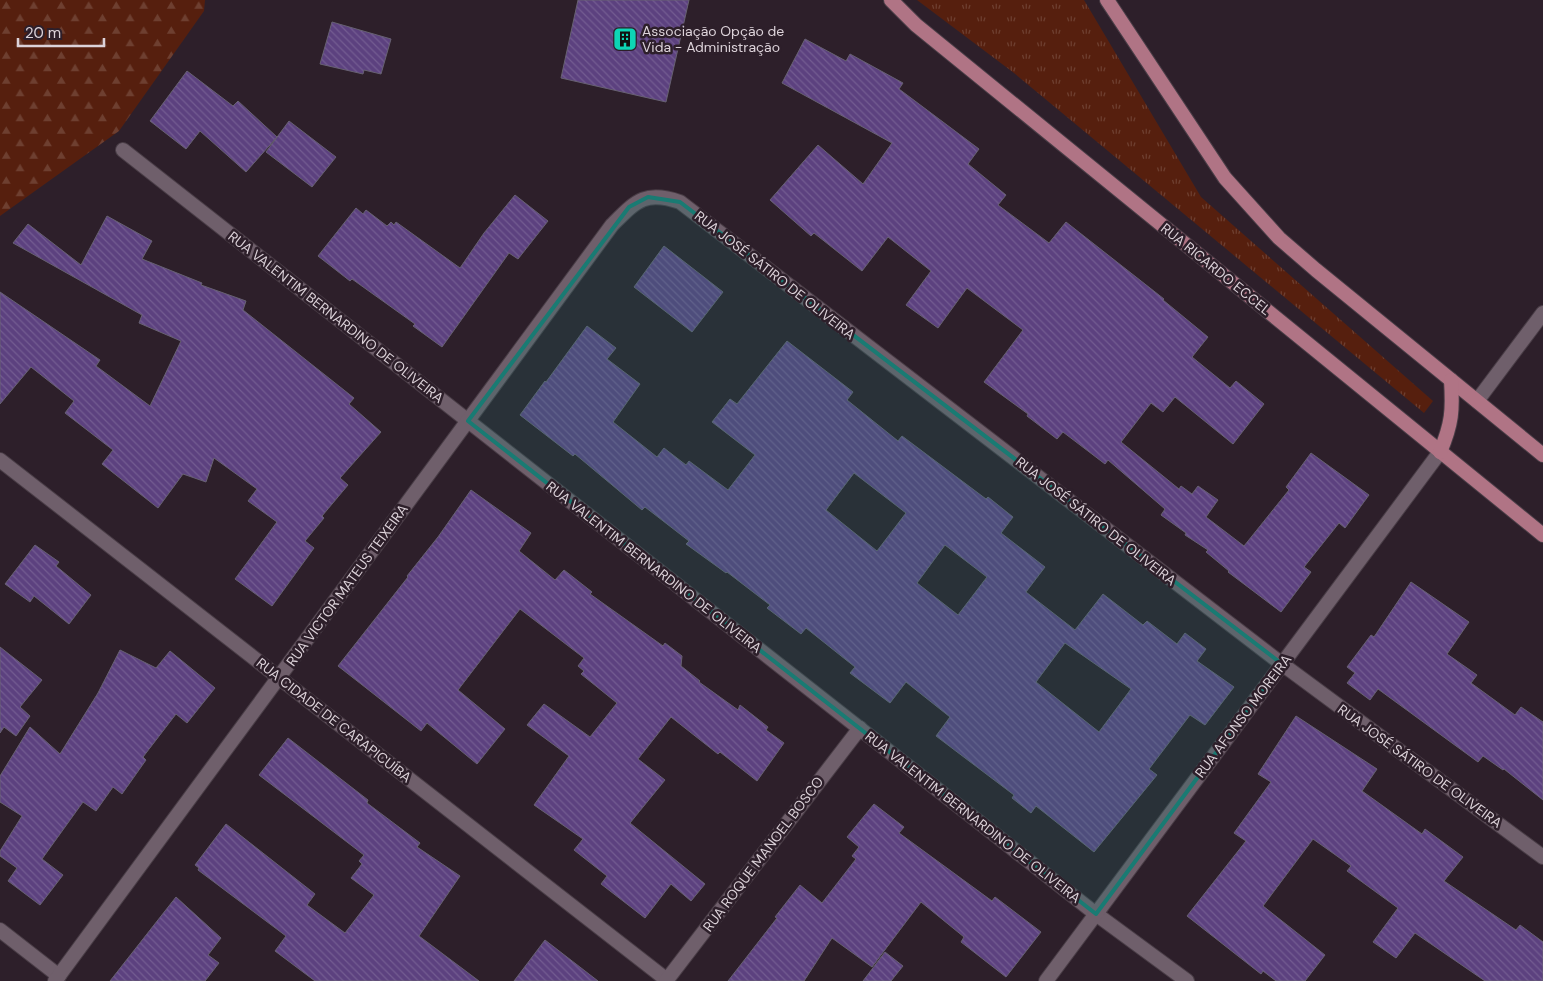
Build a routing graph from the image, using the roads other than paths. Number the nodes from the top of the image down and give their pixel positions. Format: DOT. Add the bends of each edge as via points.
graph roads {
  1 [pos="891,0"];
  2 [pos="1107,0"];
  3 [pos="1119,0"];
  4 [pos="1133,38"];
  5 [pos="123,150"];
  6 [pos="648,197"];
  7 [pos="1543,313"];
  8 [pos="1451,380"];
  9 [pos="1477,401"];
  10 [pos="468,421"];
  11 [pos="1440,452"];
  12 [pos="1543,455"];
  13 [pos="0,460"];
  14 [pos="1543,535"];
  15 [pos="1282,664"];
  16 [pos="279,677"];
  17 [pos="860,728"];
  18 [pos="1543,857"];
  19 [pos="1096,914"];
  20 [pos="0,930"];
  21 [pos="57,978"];
  22 [pos="667,980"];
  23 [pos="1046,981"];
  24 [pos="1187,981"];
  1 -- 11 [label="main road, RUA RICARDO ECCEL" via="916,25"];
  2 -- 4 [label="main road"];
  3 -- 4 [label="main road"];
  4 -- 8 [label="main road" via="1224,178 1273,232"];
  5 -- 10 [label="street, RUA VALENTIM BERNARDINO DE OLIVEIRA"];
  6 -- 10 [label="street, RUA VICTOR MATEUS TEIXEIRA" via="630,207 612,225"];
  6 -- 15 [label="street, RUA JOSÉ SÁTIRO DE OLIVEIRA" via="664,196 680,202"];
  7 -- 9 [label="street"];
  8 -- 9 [label="main road"];
  8 -- 11 [label="main road" via="1453,407 1449,431"];
  9 -- 12 [label="main road"];
  10 -- 16 [label="street, RUA VICTOR MATEUS TEIXEIRA"];
  10 -- 17 [label="street, RUA VALENTIM BERNARDINO DE OLIVEIRA"];
  11 -- 14 [label="main road, RUA RICARDO ECCEL"];
  11 -- 15 [label="street, RUA AFONSO MOREIRA"];
  13 -- 16 [label="street, RUA CIDADE DE CARAPICUÍBA"];
  15 -- 18 [label="street, RUA JOSÉ SÁTIRO DE OLIVEIRA"];
  15 -- 19 [label="street, RUA AFONSO MOREIRA"];
  16 -- 21 [label="street, RUA VICTOR MATEUS TEIXEIRA"];
  16 -- 22 [label="street, RUA CIDADE DE CARAPICUÍBA"];
  17 -- 19 [label="street, RUA VALENTIM BERNARDINO DE OLIVEIRA"];
  17 -- 22 [label="street, RUA ROQUE MANOEL BOSCO"];
  19 -- 23 [label="street, RUA AFONSO MOREIRA"];
  19 -- 24 [label="street, RUA VALENTIM BERNARDINO DE OLIVEIRA"];
  20 -- 21 [label="street"];
}
